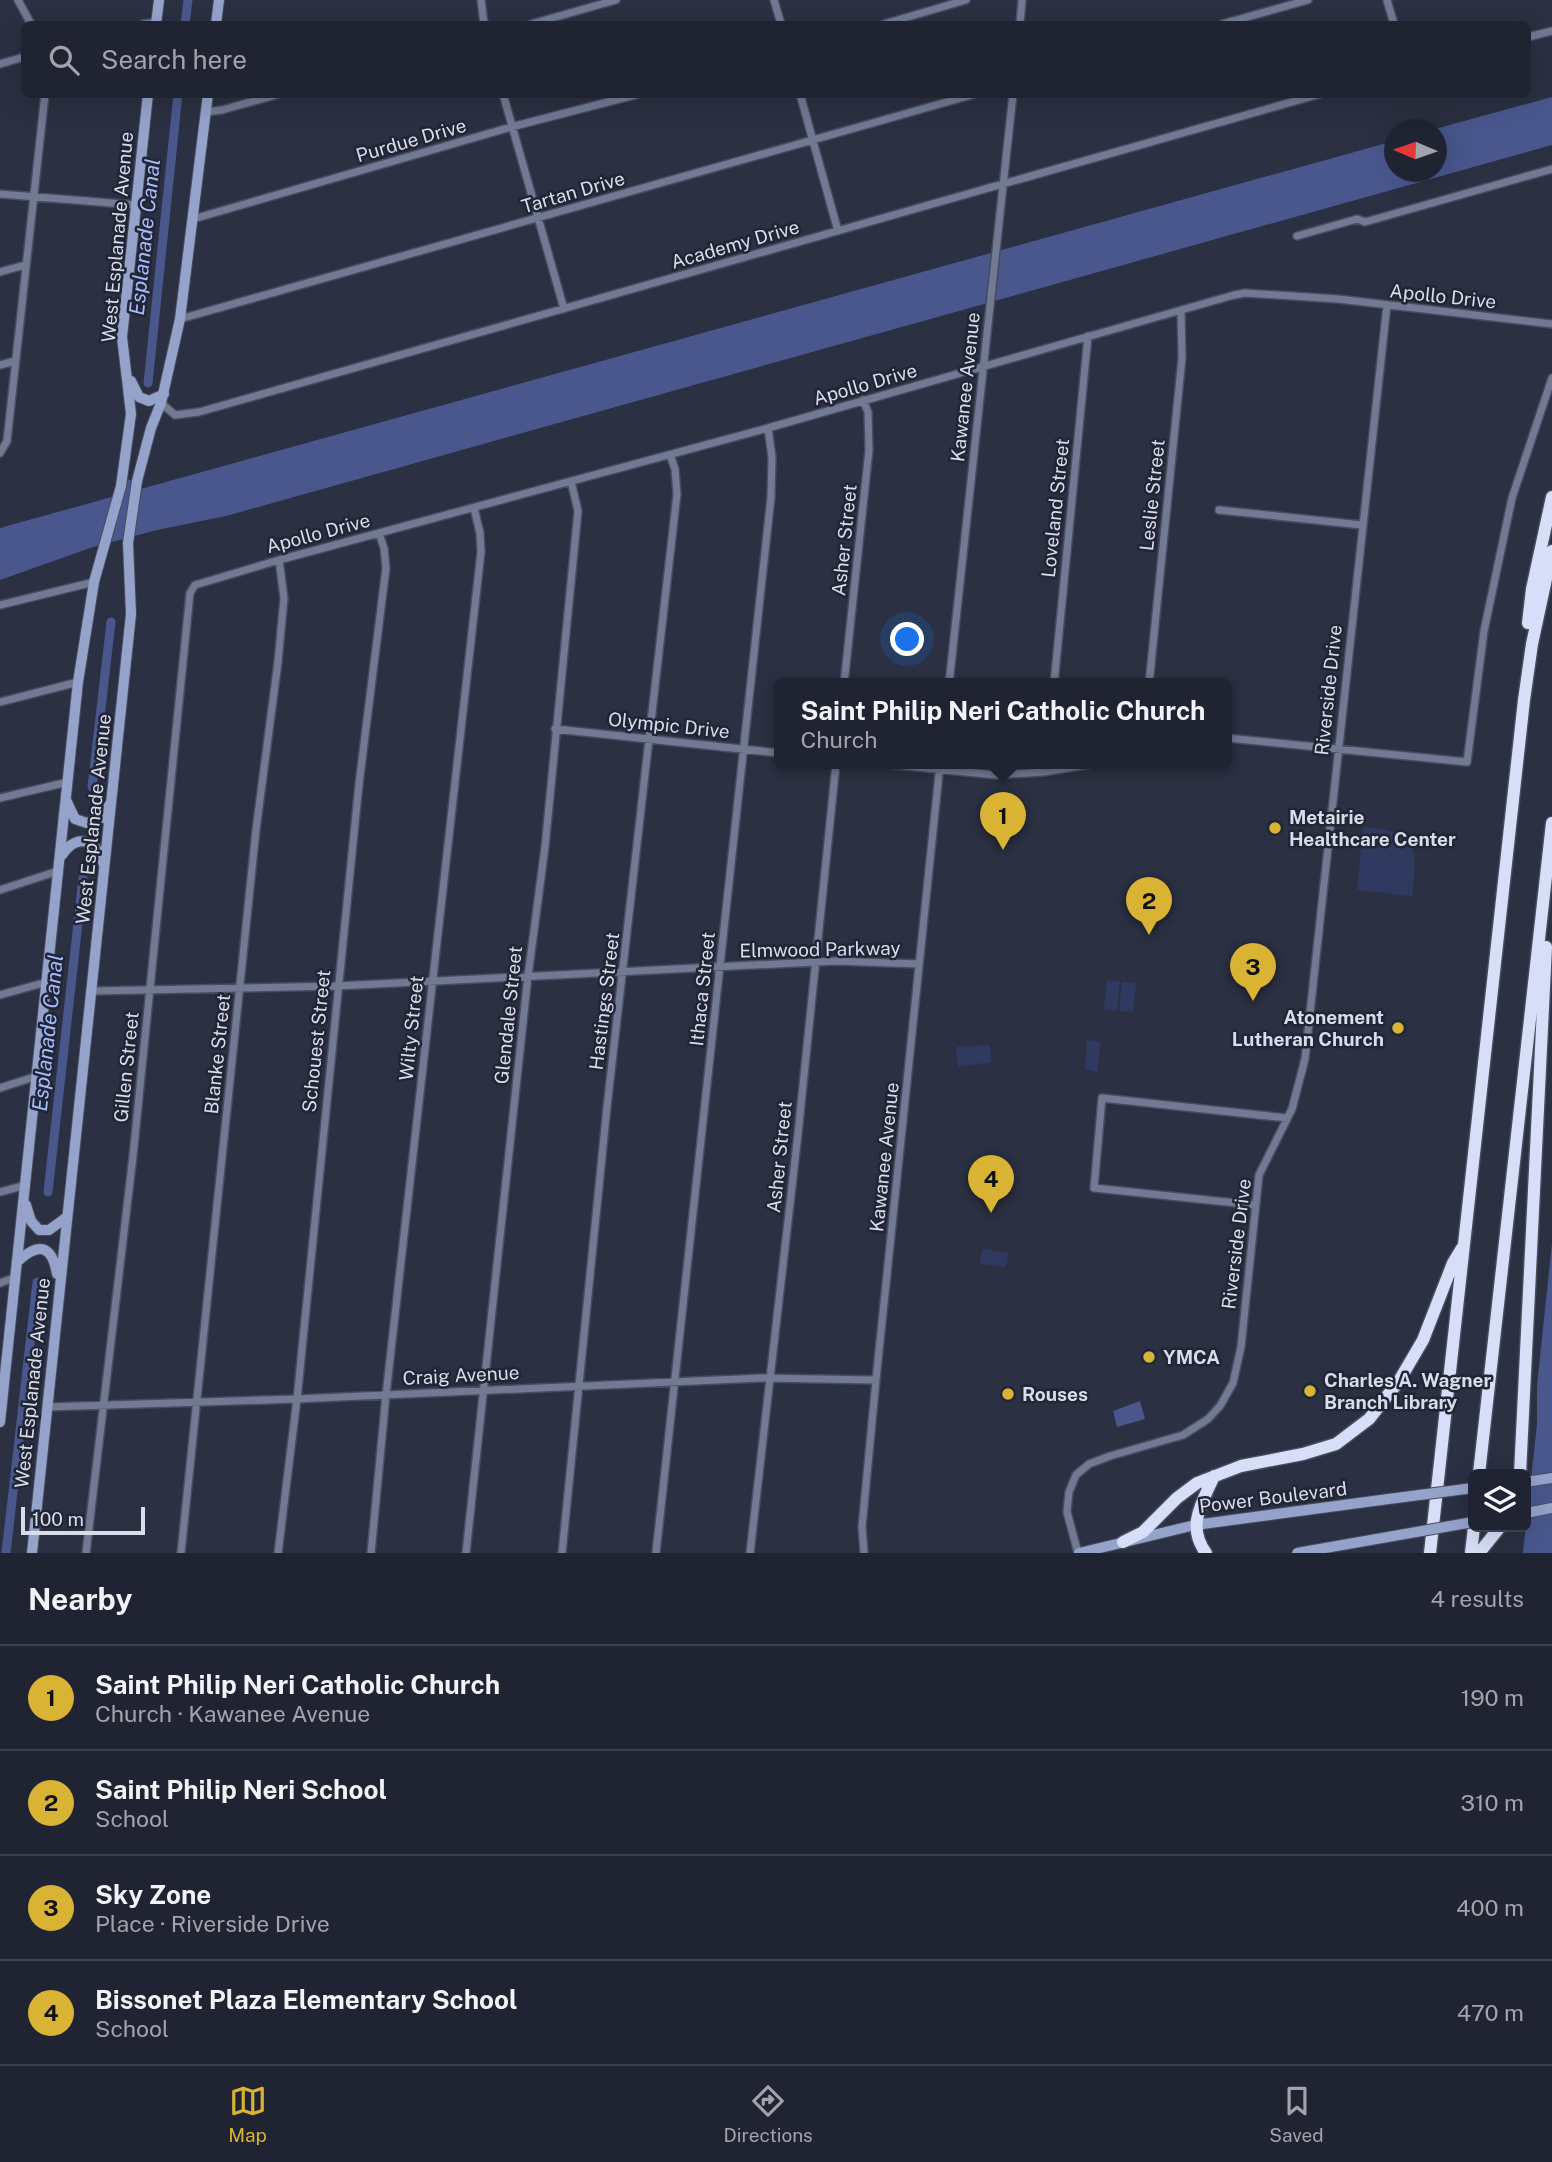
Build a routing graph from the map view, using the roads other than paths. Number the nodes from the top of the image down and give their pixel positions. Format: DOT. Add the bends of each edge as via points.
graph roads {
  1 [pos="18,0"];
  2 [pos="159,0"];
  3 [pos="220,0"];
  4 [pos="481,0"];
  5 [pos="616,0"];
  6 [pos="774,0"];
  7 [pos="966,0"];
  8 [pos="1022,0"];
  9 [pos="1308,0"];
  10 [pos="1387,0"];
  11 [pos="29,21"];
  12 [pos="156,21"];
  13 [pos="216,21"];
  14 [pos="484,21"];
  15 [pos="542,21"];
  16 [pos="780,21"];
  17 [pos="894,21"];
  18 [pos="1020,21"];
  19 [pos="1233,21"];
  20 [pos="1393,21"];
  21 [pos="1552,31"];
  22 [pos="1531,36"];
  23 [pos="21,58"];
  24 [pos="0,64"];
  25 [pos="45,98"];
  26 [pos="148,98"];
  27 [pos="208,98"];
  28 [pos="265,98"];
  29 [pos="504,98"];
  30 [pos="624,98"];
  31 [pos="801,98"];
  32 [pos="961,98"];
  33 [pos="1013,98"];
  34 [pos="1306,98"];
  35 [pos="206,112"];
  36 [pos="512,127"];
  37 [pos="813,139"];
  38 [pos="1552,169"];
  39 [pos="1003,183"];
  40 [pos="0,194"];
  41 [pos="33,195"];
  42 [pos="136,205"];
  43 [pos="193,219"];
  44 [pos="538,219"];
  45 [pos="838,231"];
  46 [pos="1297,236"];
  47 [pos="25,265"];
  48 [pos="0,272"];
  49 [pos="1387,305"];
  50 [pos="564,309"];
  51 [pos="1181,310"];
  52 [pos="180,319"];
  53 [pos="1552,324"];
  54 [pos="1088,336"];
  55 [pos="15,361"];
  56 [pos="0,365"];
  57 [pos="983,366"];
  58 [pos="126,371"];
  59 [pos="1552,378"];
  60 [pos="163,398"];
  61 [pos="863,400"];
  62 [pos="768,428"];
  63 [pos="0,453"];
  64 [pos="670,454"];
  65 [pos="571,481"];
  66 [pos="1552,497"];
  67 [pos="474,508"];
  68 [pos="1219,510"];
  69 [pos="1362,525"];
  70 [pos="379,533"];
  71 [pos="1552,551"];
  72 [pos="279,559"];
  73 [pos="93,582"];
  74 [pos="195,585"];
  75 [pos="0,605"];
  76 [pos="846,678"];
  77 [pos="950,678"];
  78 [pos="1055,678"];
  79 [pos="1150,678"];
  80 [pos="78,682"];
  81 [pos="1524,700"];
  82 [pos="0,702"];
  83 [pos="555,729"];
  84 [pos="1232,738"];
  85 [pos="650,739"];
  86 [pos="742,749"];
  87 [pos="1338,749"];
  88 [pos="774,752"];
  89 [pos="835,769"];
  90 [pos="940,769"];
  91 [pos="954,769"];
  92 [pos="1037,769"];
  93 [pos="68,782"];
  94 [pos="113,798"];
  95 [pos="0,799"];
  96 [pos="66,799"];
  97 [pos="1552,824"];
  98 [pos="60,858"];
  99 [pos="105,869"];
  100 [pos="58,871"];
  101 [pos="0,890"];
  102 [pos="814,962"];
  103 [pos="919,964"];
  104 [pos="720,966"];
  105 [pos="624,971"];
  106 [pos="528,976"];
  107 [pos="47,982"];
  108 [pos="432,982"];
  109 [pos="337,986"];
  110 [pos="240,989"];
  111 [pos="150,990"];
  112 [pos="92,991"];
  113 [pos="0,995"];
  114 [pos="37,1076"];
  115 [pos="0,1088"];
  116 [pos="1287,1118"];
  117 [pos="26,1185"];
  118 [pos="0,1192"];
  119 [pos="24,1197"];
  120 [pos="1255,1205"];
  121 [pos="67,1217"];
  122 [pos="1464,1245"];
  123 [pos="18,1261"];
  124 [pos="16,1277"];
  125 [pos="0,1283"];
  126 [pos="59,1288"];
  127 [pos="770,1377"];
  128 [pos="876,1380"];
  129 [pos="675,1381"];
  130 [pos="579,1385"];
  131 [pos="483,1390"];
  132 [pos="386,1395"];
  133 [pos="1,1396"];
  134 [pos="297,1399"];
  135 [pos="198,1403"];
  136 [pos="103,1405"];
  137 [pos="47,1407"];
  138 [pos="0,1422"];
  139 [pos="1480,1469"];
  140 [pos="1520,1469"];
  141 [pos="1214,1476"];
  142 [pos="1552,1478"];
  143 [pos="1531,1481"];
  144 [pos="1468,1489"];
  145 [pos="1552,1508"];
  146 [pos="1531,1512"];
  147 [pos="1195,1525"];
  148 [pos="1468,1526"];
  149 [pos="1473,1532"];
  150 [pos="1496,1532"];
  151 [pos="1123,1542"];
  152 [pos="32,1553"];
  153 [pos="86,1553"];
  154 [pos="181,1553"];
  155 [pos="278,1553"];
  156 [pos="371,1553"];
  157 [pos="466,1553"];
  158 [pos="562,1553"];
  159 [pos="656,1553"];
  160 [pos="750,1553"];
  161 [pos="864,1553"];
  162 [pos="1079,1553"];
  163 [pos="1206,1553"];
  164 [pos="1297,1553"];
  165 [pos="1430,1553"];
  166 [pos="1471,1553"];
  167 [pos="1479,1553"];
  1 -- 11 [label="street"];
  2 -- 12 [label="main road"];
  3 -- 13 [label="main road"];
  4 -- 14 [label="street"];
  5 -- 15 [label="street"];
  6 -- 16 [label="street"];
  7 -- 17 [label="street"];
  8 -- 18 [label="street"];
  9 -- 19 [label="street"];
  10 -- 20 [label="street"];
  21 -- 22 [label="street"];
  23 -- 24 [label="street"];
  25 -- 41 [label="street"];
  26 -- 42 [label="main road, West Esplanade Avenue"];
  27 -- 35 [label="main road, West Esplanade Avenue"];
  28 -- 35 [label="street"];
  29 -- 36 [label="street"];
  30 -- 36 [label="street, Purdue Drive"];
  31 -- 37 [label="street"];
  32 -- 37 [label="street, Tartan Drive"];
  33 -- 39 [label="street, Kawanee Avenue"];
  34 -- 39 [label="street, Academy Drive"];
  35 -- 43 [label="main road, West Esplanade Avenue"];
  36 -- 43 [label="street, Purdue Drive"];
  36 -- 44 [label="street"];
  37 -- 44 [label="street, Tartan Drive"];
  37 -- 45 [label="street"];
  38 -- 46 [label="street" via="1366,222 1357,219"];
  39 -- 45 [label="street, Academy Drive"];
  39 -- 57 [label="street, Kawanee Avenue"];
  40 -- 41 [label="street"];
  41 -- 42 [label="street"];
  41 -- 47 [label="street"];
  42 -- 58 [label="main road, West Esplanade Avenue" via="122,337"];
  43 -- 52 [label="main road, West Esplanade Avenue"];
  44 -- 50 [label="street"];
  44 -- 52 [label="street, Tartan Drive"];
  45 -- 50 [label="street, Academy Drive"];
  47 -- 48 [label="street"];
  47 -- 55 [label="street"];
  49 -- 51 [label="street, Apollo Drive" via="1245,293"];
  49 -- 53 [label="street, Apollo Drive"];
  49 -- 69 [label="street, Riverside Drive"];
  50 -- 60 [label="street, Academy Drive" via="199,412 175,415"];
  51 -- 54 [label="street, Apollo Drive"];
  51 -- 79 [label="street, Leslie Street" via="1182,358"];
  52 -- 60 [label="main road, West Esplanade Avenue"];
  54 -- 57 [label="street, Apollo Drive"];
  54 -- 78 [label="street, Loveland Street"];
  55 -- 56 [label="street"];
  55 -- 63 [label="street" via="7,440"];
  57 -- 61 [label="street, Apollo Drive"];
  57 -- 77 [label="street, Kawanee Avenue"];
  58 -- 60 [label="main road" via="139,397 149,401"];
  58 -- 73 [label="main road, West Esplanade Avenue" via="131,414 121,486"];
  59 -- 87 [label="street" via="1512,498 1484,631 1467,762"];
  60 -- 94 [label="main road, West Esplanade Avenue" via="137,481 128,543 131,614"];
  61 -- 62 [label="street, Apollo Drive"];
  61 -- 76 [label="street, Asher Street" via="868,412 869,450"];
  62 -- 64 [label="street, Apollo Drive"];
  62 -- 86 [label="street, Ithaca Street" via="771,497"];
  64 -- 65 [label="street, Apollo Drive"];
  64 -- 85 [label="street, Hastings Street" via="677,494"];
  65 -- 67 [label="street, Apollo Drive"];
  65 -- 83 [label="street, Glendale Street" via="578,510"];
  66 -- 81 [label="highway" via="1532,589"];
  67 -- 70 [label="street, Apollo Drive"];
  67 -- 108 [label="street, Wilty Street" via="481,552"];
  68 -- 69 [label="street"];
  69 -- 87 [label="street, Riverside Drive"];
  70 -- 72 [label="street, Apollo Drive"];
  70 -- 109 [label="street, Schouest Street" via="386,568"];
  71 -- 81 [label="highway"];
  72 -- 74 [label="street, Apollo Drive"];
  72 -- 110 [label="street, Blanke Street" via="284,598"];
  73 -- 75 [label="street"];
  73 -- 80 [label="main road, West Esplanade Avenue"];
  74 -- 111 [label="street, Gillen Street" via="190,593"];
  80 -- 82 [label="street"];
  80 -- 93 [label="main road, West Esplanade Avenue"];
  81 -- 122 [label="highway"];
  83 -- 85 [label="street, Olympic Drive"];
  83 -- 106 [label="street, Glendale Street"];
  84 -- 87 [label="street"];
  85 -- 86 [label="street, Olympic Drive"];
  85 -- 105 [label="street, Hastings Street"];
  86 -- 88 [label="street, Olympic Drive"];
  86 -- 104 [label="street, Ithaca Street"];
  87 -- 116 [label="street, Riverside Drive" via="1305,1059"];
  89 -- 102 [label="street, Asher Street"];
  90 -- 103 [label="street, Kawanee Avenue"];
  91 -- 92 [label="street" via="996,775"];
  93 -- 95 [label="street"];
  93 -- 96 [label="main road, West Esplanade Avenue"];
  94 -- 96 [label="main road" via="103,818 87,823 75,819"];
  94 -- 99 [label="main road, West Esplanade Avenue"];
  96 -- 98 [label="main road, West Esplanade Avenue"];
  97 -- 139 [label="highway"];
  97 -- 140 [label="highway"];
  98 -- 99 [label="main road" via="73,843 85,841 101,854"];
  98 -- 100 [label="main road, West Esplanade Avenue"];
  99 -- 112 [label="main road, West Esplanade Avenue"];
  100 -- 101 [label="street"];
  100 -- 107 [label="main road, West Esplanade Avenue"];
  102 -- 103 [label="street, Elmwood Parkway"];
  102 -- 104 [label="street, Elmwood Parkway"];
  102 -- 127 [label="street, Asher Street"];
  103 -- 128 [label="street, Kawanee Avenue"];
  104 -- 105 [label="street, Elmwood Parkway"];
  104 -- 129 [label="street, Ithaca Street"];
  105 -- 106 [label="street, Elmwood Parkway"];
  105 -- 130 [label="street, Hastings Street"];
  106 -- 108 [label="street, Elmwood Parkway"];
  106 -- 131 [label="street, Glendale Street"];
  107 -- 113 [label="street"];
  107 -- 114 [label="main road, West Esplanade Avenue"];
  108 -- 109 [label="street, Elmwood Parkway"];
  108 -- 132 [label="street, Wilty Street"];
  109 -- 110 [label="street, Elmwood Parkway"];
  109 -- 134 [label="street, Schouest Street"];
  110 -- 111 [label="street, Elmwood Parkway"];
  110 -- 135 [label="street, Blanke Street"];
  111 -- 112 [label="street, Elmwood Parkway"];
  111 -- 136 [label="street, Gillen Street"];
  112 -- 121 [label="main road, West Esplanade Avenue"];
  114 -- 115 [label="street"];
  114 -- 117 [label="main road, West Esplanade Avenue"];
  116 -- 120 [label="street, Riverside Drive" via="1259,1175"];
  116 -- 120 [label="street" via="1102,1098 1094,1188"];
  117 -- 118 [label="street"];
  117 -- 119 [label="main road, West Esplanade Avenue"];
  119 -- 121 [label="main road" via="31,1221 39,1230 49,1230"];
  119 -- 123 [label="main road, West Esplanade Avenue"];
  120 -- 162 [label="street, Riverside Drive" via="1241,1347 1233,1383 1208,1419 1183,1435 1110,1456 1076,1475 1067,1512"];
  121 -- 126 [label="main road, West Esplanade Avenue"];
  122 -- 141 [label="highway" via="1423,1340 1369,1419 1336,1444"];
  122 -- 165 [label="highway"];
  123 -- 124 [label="main road, West Esplanade Avenue"];
  123 -- 126 [label="main road" via="38,1248 46,1250 54,1258"];
  124 -- 125 [label="street"];
  124 -- 133 [label="main road, West Esplanade Avenue"];
  126 -- 137 [label="main road, West Esplanade Avenue"];
  127 -- 128 [label="street, Craig Avenue"];
  127 -- 129 [label="street, Craig Avenue"];
  127 -- 160 [label="street, Asher Street"];
  128 -- 161 [label="street, Kawanee Avenue" via="862,1527"];
  129 -- 130 [label="street, Craig Avenue"];
  129 -- 159 [label="street, Ithaca Street"];
  130 -- 131 [label="street, Craig Avenue"];
  130 -- 158 [label="street, Hastings Street"];
  131 -- 132 [label="street, Craig Avenue"];
  131 -- 157 [label="street, Glendale Street"];
  132 -- 134 [label="street, Craig Avenue"];
  132 -- 156 [label="street, Wilty Street"];
  133 -- 138 [label="main road, West Esplanade Avenue"];
  134 -- 135 [label="street, Craig Avenue"];
  134 -- 155 [label="street, Schouest Street"];
  135 -- 136 [label="street, Craig Avenue"];
  135 -- 154 [label="street, Blanke Street"];
  136 -- 137 [label="street, Craig Avenue"];
  136 -- 153 [label="street, Gillen Street"];
  137 -- 152 [label="main road, West Esplanade Avenue"];
  141 -- 147 [label="highway"];
  141 -- 151 [label="highway" via="1198,1483 1143,1532"];
  142 -- 143 [label="main road"];
  144 -- 147 [label="main road, Power Boulevard, bridge"];
  145 -- 146 [label="main road"];
  147 -- 151 [label="main road, Power Boulevard"];
  147 -- 163 [label="highway"];
  148 -- 164 [label="main road, bridge"];
  149 -- 166 [label="highway"];
  150 -- 167 [label="highway"];
  151 -- 162 [label="main road, Power Boulevard"];
}
